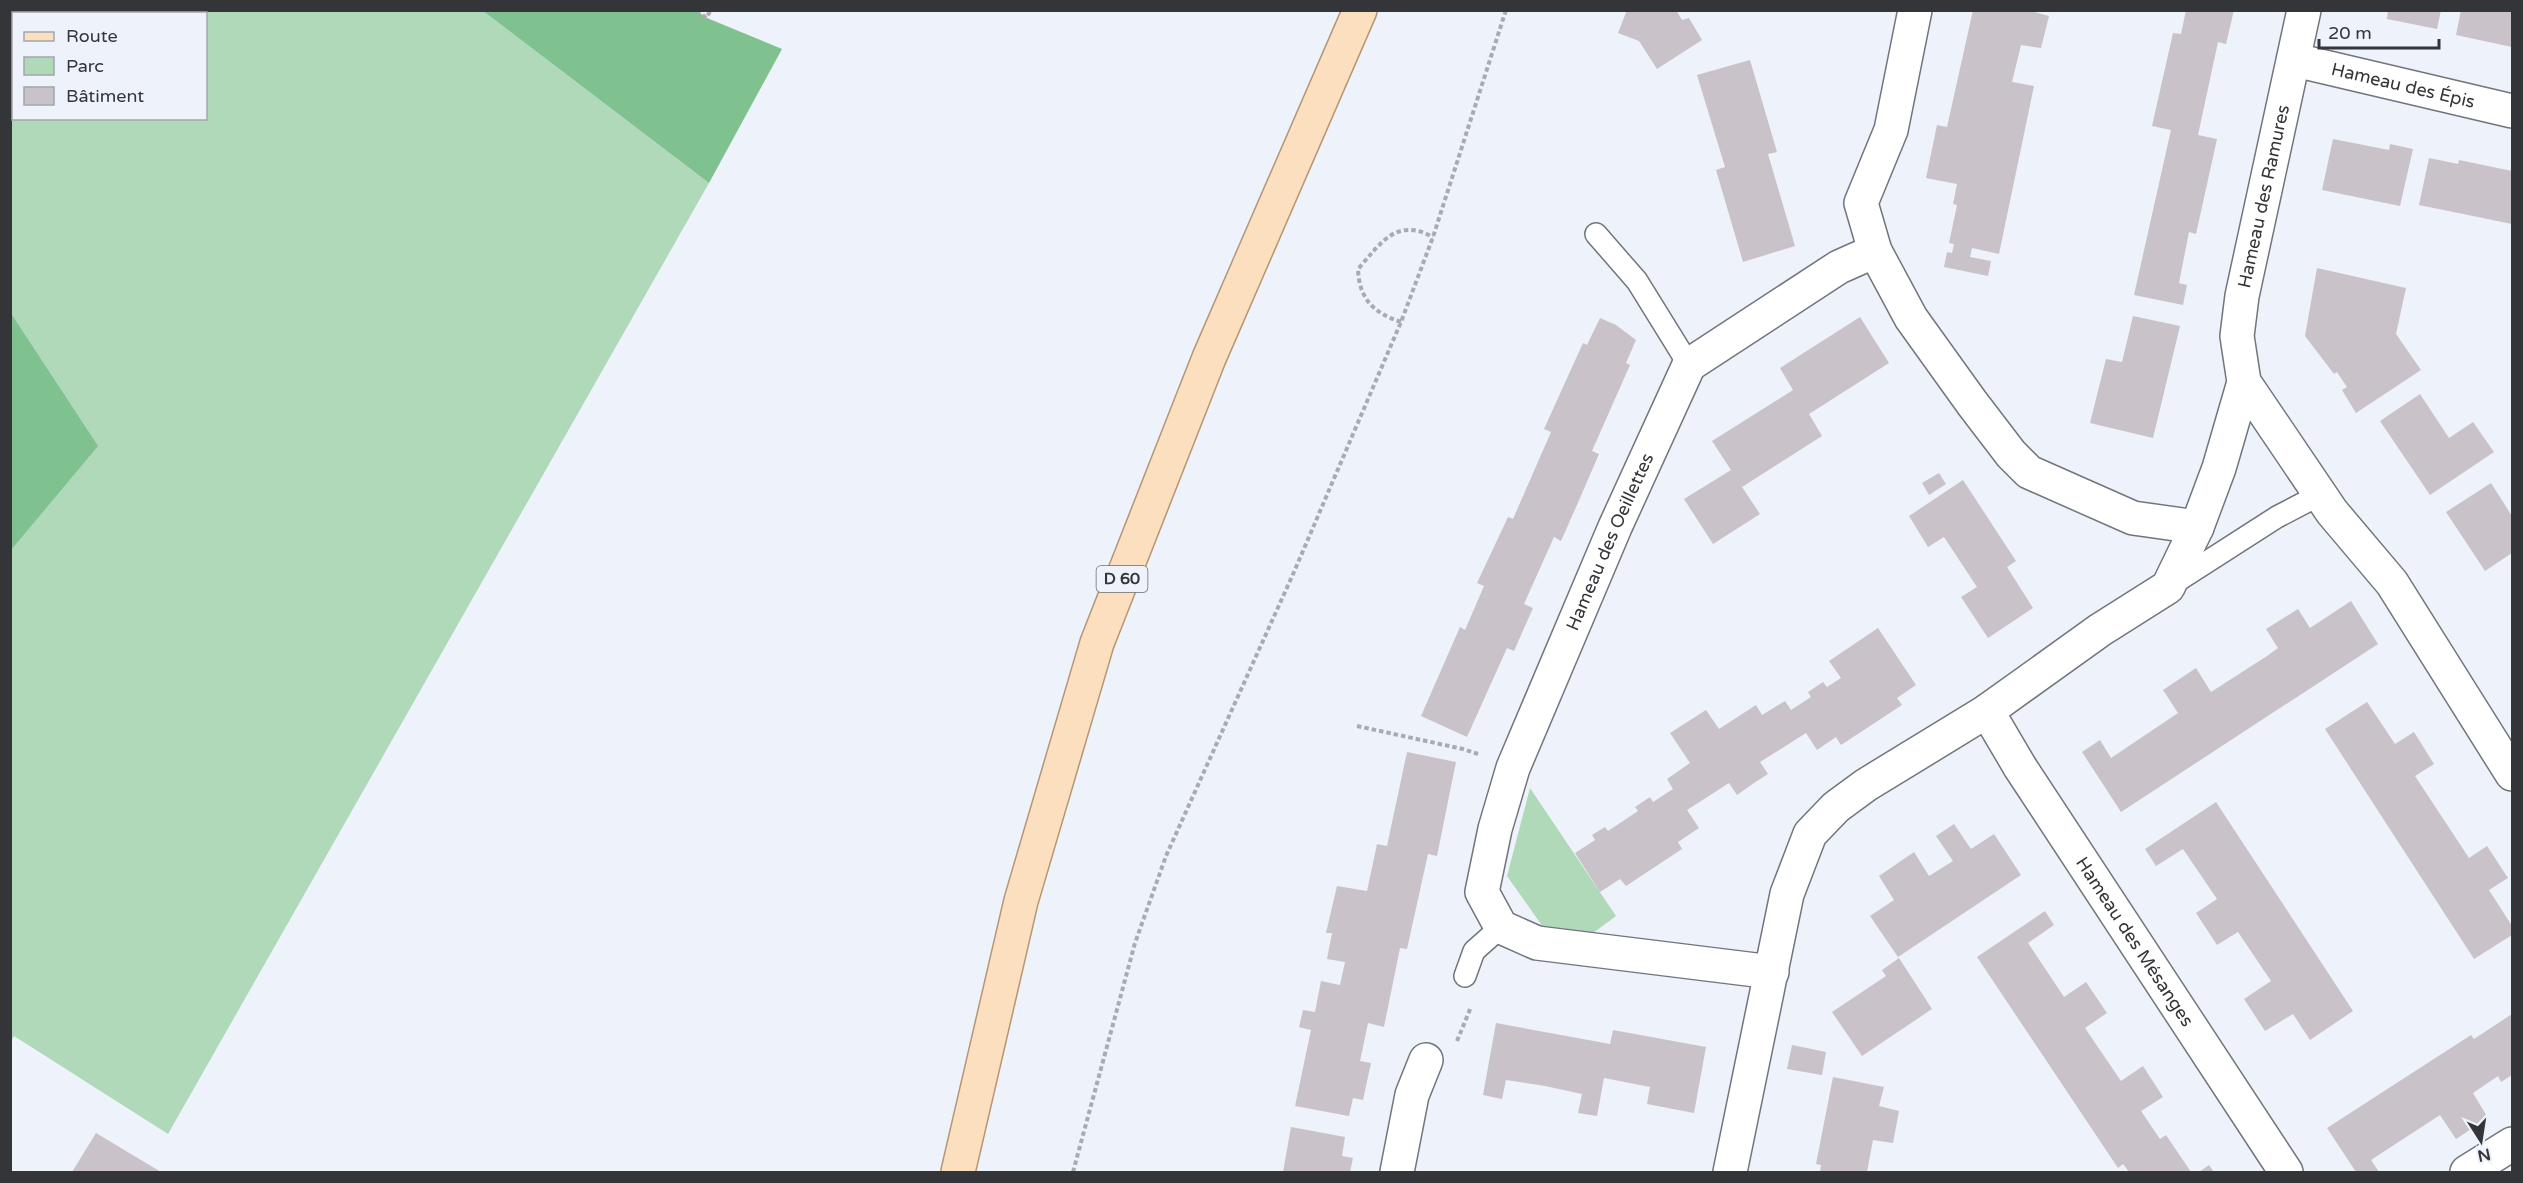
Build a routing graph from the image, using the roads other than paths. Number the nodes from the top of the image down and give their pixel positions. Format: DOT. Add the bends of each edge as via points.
graph roads {
  1 [pos="1360,10"];
  2 [pos="1915,10"];
  3 [pos="2304,10"];
  4 [pos="2295,60"];
  5 [pos="2512,111"];
  6 [pos="1596,234"];
  7 [pos="1875,251"];
  8 [pos="1689,365"];
  9 [pos="2244,382"];
  10 [pos="2326,503"];
  11 [pos="2197,527"];
  12 [pos="2168,587"];
  13 [pos="1987,711"];
  14 [pos="2512,774"];
  15 [pos="1501,927"];
  16 [pos="1772,972"];
  17 [pos="1465,976"];
  18 [pos="1426,1060"];
  19 [pos="2512,1144"];
  20 [pos="958,1173"];
  21 [pos="1396,1173"];
  22 [pos="1731,1173"];
  23 [pos="2286,1173"];
  24 [pos="2468,1173"];
  1 -- 20 [label="main road, D 60" via="1209,358 1097,643 1021,901"];
  2 -- 7 [label="street" via="1891,130 1861,203"];
  3 -- 4 [label="street, Hameau des Ramures"];
  4 -- 5 [label="street, Hameau des Épis"];
  4 -- 9 [label="street, Hameau des Ramures" via="2242,296 2237,336"];
  6 -- 8 [label="lane" via="1637,281"];
  7 -- 8 [label="street" via="1839,267"];
  7 -- 11 [label="street" via="1911,318 1971,403 2029,472 2133,518"];
  8 -- 15 [label="street, Hameau des Oeillettes" via="1513,768 1482,892"];
  9 -- 10 [label="street"];
  9 -- 11 [label="street"];
  10 -- 12 [label="lane" via="2277,517"];
  10 -- 14 [label="street" via="2391,584"];
  11 -- 12 [label="street"];
  12 -- 13 [label="street"];
  13 -- 16 [label="street" via="1866,785 1836,807 1810,834 1787,894"];
  13 -- 23 [label="street, Hameau des Mésanges"];
  15 -- 16 [label="street" via="1538,943"];
  15 -- 17 [label="lane" via="1474,951"];
  16 -- 22 [label="street"];
  18 -- 21 [label="street" via="1412,1095"];
  19 -- 24 [label="street"];
}
